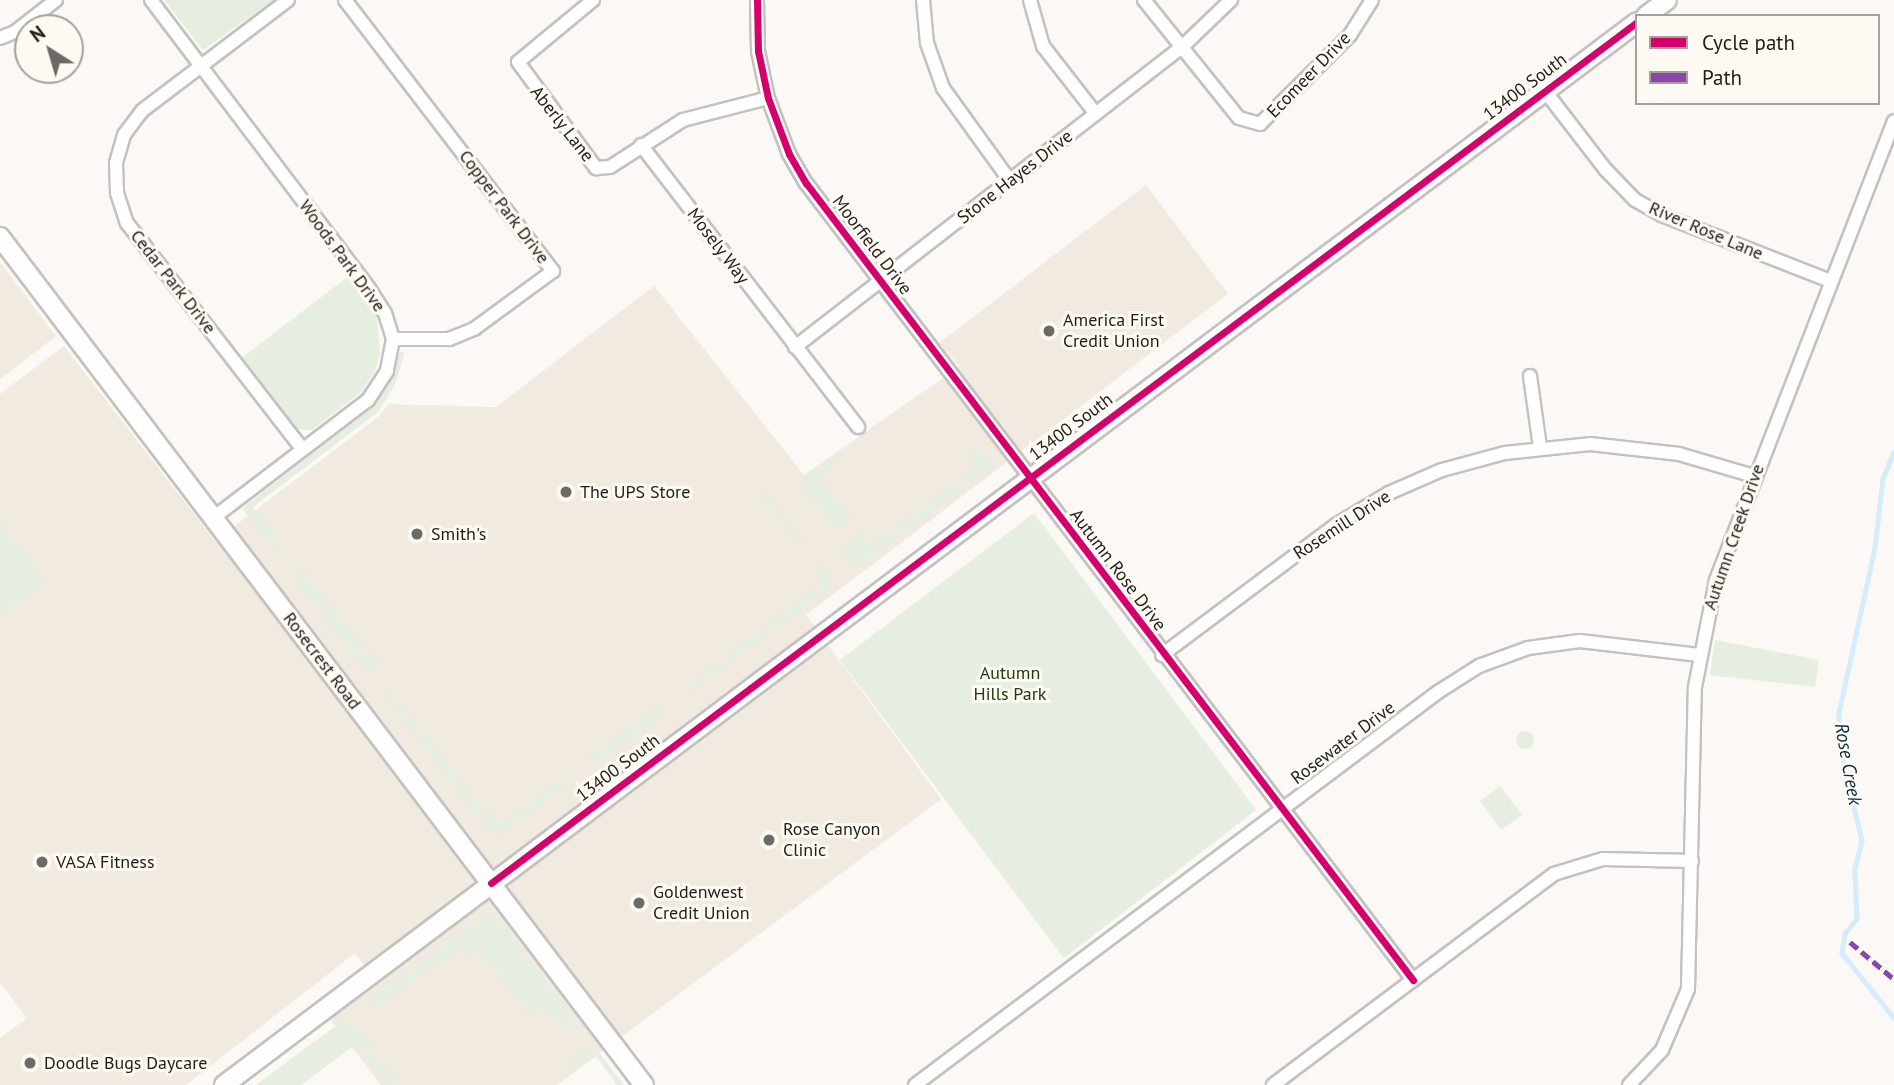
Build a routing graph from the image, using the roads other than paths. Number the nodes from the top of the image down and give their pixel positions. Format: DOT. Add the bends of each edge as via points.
graph roads {
  1 [pos="56,0"];
  2 [pos="150,0"];
  3 [pos="288,0"];
  4 [pos="345,0"];
  5 [pos="593,0"];
  6 [pos="757,0"];
  7 [pos="923,0"];
  8 [pos="1030,0"];
  9 [pos="1144,0"];
  10 [pos="1231,0"];
  11 [pos="1372,0"];
  12 [pos="1667,0"];
  13 [pos="1649,14"];
  14 [pos="1635,24"];
  15 [pos="0,38"];
  16 [pos="1182,47"];
  17 [pos="201,65"];
  18 [pos="1545,91"];
  19 [pos="768,98"];
  20 [pos="1096,114"];
  21 [pos="1894,121"];
  22 [pos="641,145"];
  23 [pos="1010,181"];
  24 [pos="0,237"];
  25 [pos="1830,281"];
  26 [pos="880,282"];
  27 [pos="393,340"];
  28 [pos="795,347"];
  29 [pos="1530,376"];
  30 [pos="858,427"];
  31 [pos="1540,447"];
  32 [pos="302,449"];
  33 [pos="1754,476"];
  34 [pos="1029,479"];
  35 [pos="212,519"];
  36 [pos="1699,654"];
  37 [pos="1162,655"];
  38 [pos="1280,810"];
  39 [pos="1692,861"];
  40 [pos="491,883"];
  41 [pos="1413,980"];
  42 [pos="246,1068"];
  43 [pos="210,1085"];
  44 [pos="224,1085"];
  45 [pos="644,1085"];
  46 [pos="915,1085"];
  47 [pos="1273,1085"];
  48 [pos="1629,1085"];
  1 -- 15 [label="street"];
  2 -- 17 [label="street, Woods Park Drive"];
  3 -- 17 [label="street, Cedar Park Drive"];
  4 -- 27 [label="street, Copper Park Drive" via="553,271 474,329 449,339"];
  5 -- 22 [label="street, Aberly Lane" via="518,62 596,168 610,167"];
  6 -- 19 [label="street, Moorfield Drive" via="758,51"];
  7 -- 23 [label="street" via="927,43 943,88"];
  8 -- 20 [label="street" via="1043,46"];
  9 -- 16 [label="street"];
  10 -- 16 [label="street, Stone Hayes Drive"];
  11 -- 16 [label="street, Ecomeer Drive" via="1350,35 1260,124 1239,118"];
  12 -- 13 [label="main road"];
  14 -- 18 [label="main road, 13400 South"];
  16 -- 20 [label="street, Stone Hayes Drive"];
  17 -- 27 [label="street, Woods Park Drive" via="370,290"];
  17 -- 32 [label="street, Cedar Park Drive" via="142,111 124,135 116,163 117,193 127,223"];
  18 -- 25 [label="street, River Rose Lane" via="1635,200 1661,215"];
  18 -- 34 [label="main road, 13400 South"];
  19 -- 22 [label="street, Aberly Lane" via="683,120"];
  19 -- 26 [label="street, Moorfield Drive" via="794,166"];
  20 -- 23 [label="street, Stone Hayes Drive"];
  21 -- 25 [label="street, Autumn Creek Drive"];
  22 -- 28 [label="street, Mosely Way"];
  23 -- 26 [label="street, Stone Hayes Drive"];
  24 -- 35 [label="main road, Rosecrest Road"];
  25 -- 33 [label="street, Autumn Creek Drive"];
  26 -- 28 [label="street, Stone Hayes Drive"];
  26 -- 34 [label="street, Moorfield Drive"];
  27 -- 32 [label="street" via="387,371 368,400"];
  28 -- 30 [label="street, Mosely Way"];
  29 -- 31 [label="street"];
  31 -- 33 [label="street, Rosemill Drive" via="1590,444 1651,449"];
  31 -- 37 [label="street, Rosemill Drive" via="1442,470 1370,504"];
  32 -- 35 [label="street"];
  33 -- 36 [label="street, Autumn Creek Drive" via="1716,580"];
  34 -- 37 [label="street, Autumn Rose Drive"];
  34 -- 40 [label="main road, 13400 South"];
  35 -- 40 [label="main road, Rosecrest Road"];
  36 -- 38 [label="street, Rosewater Drive" via="1580,641 1503,655 1438,691"];
  36 -- 39 [label="street, Autumn Creek Drive"];
  37 -- 38 [label="street, Autumn Rose Drive"];
  38 -- 41 [label="street, Autumn Rose Drive"];
  38 -- 46 [label="street, Rosewater Drive"];
  39 -- 41 [label="street" via="1620,858 1571,866"];
  39 -- 48 [label="street, Autumn Creek Drive" via="1686,998 1662,1050"];
  40 -- 42 [label="main road, 13400 South"];
  40 -- 45 [label="main road, Rosecrest Road"];
  41 -- 47 [label="street"];
  42 -- 43 [label="main road"];
  42 -- 44 [label="main road, 13400 South"];
}
